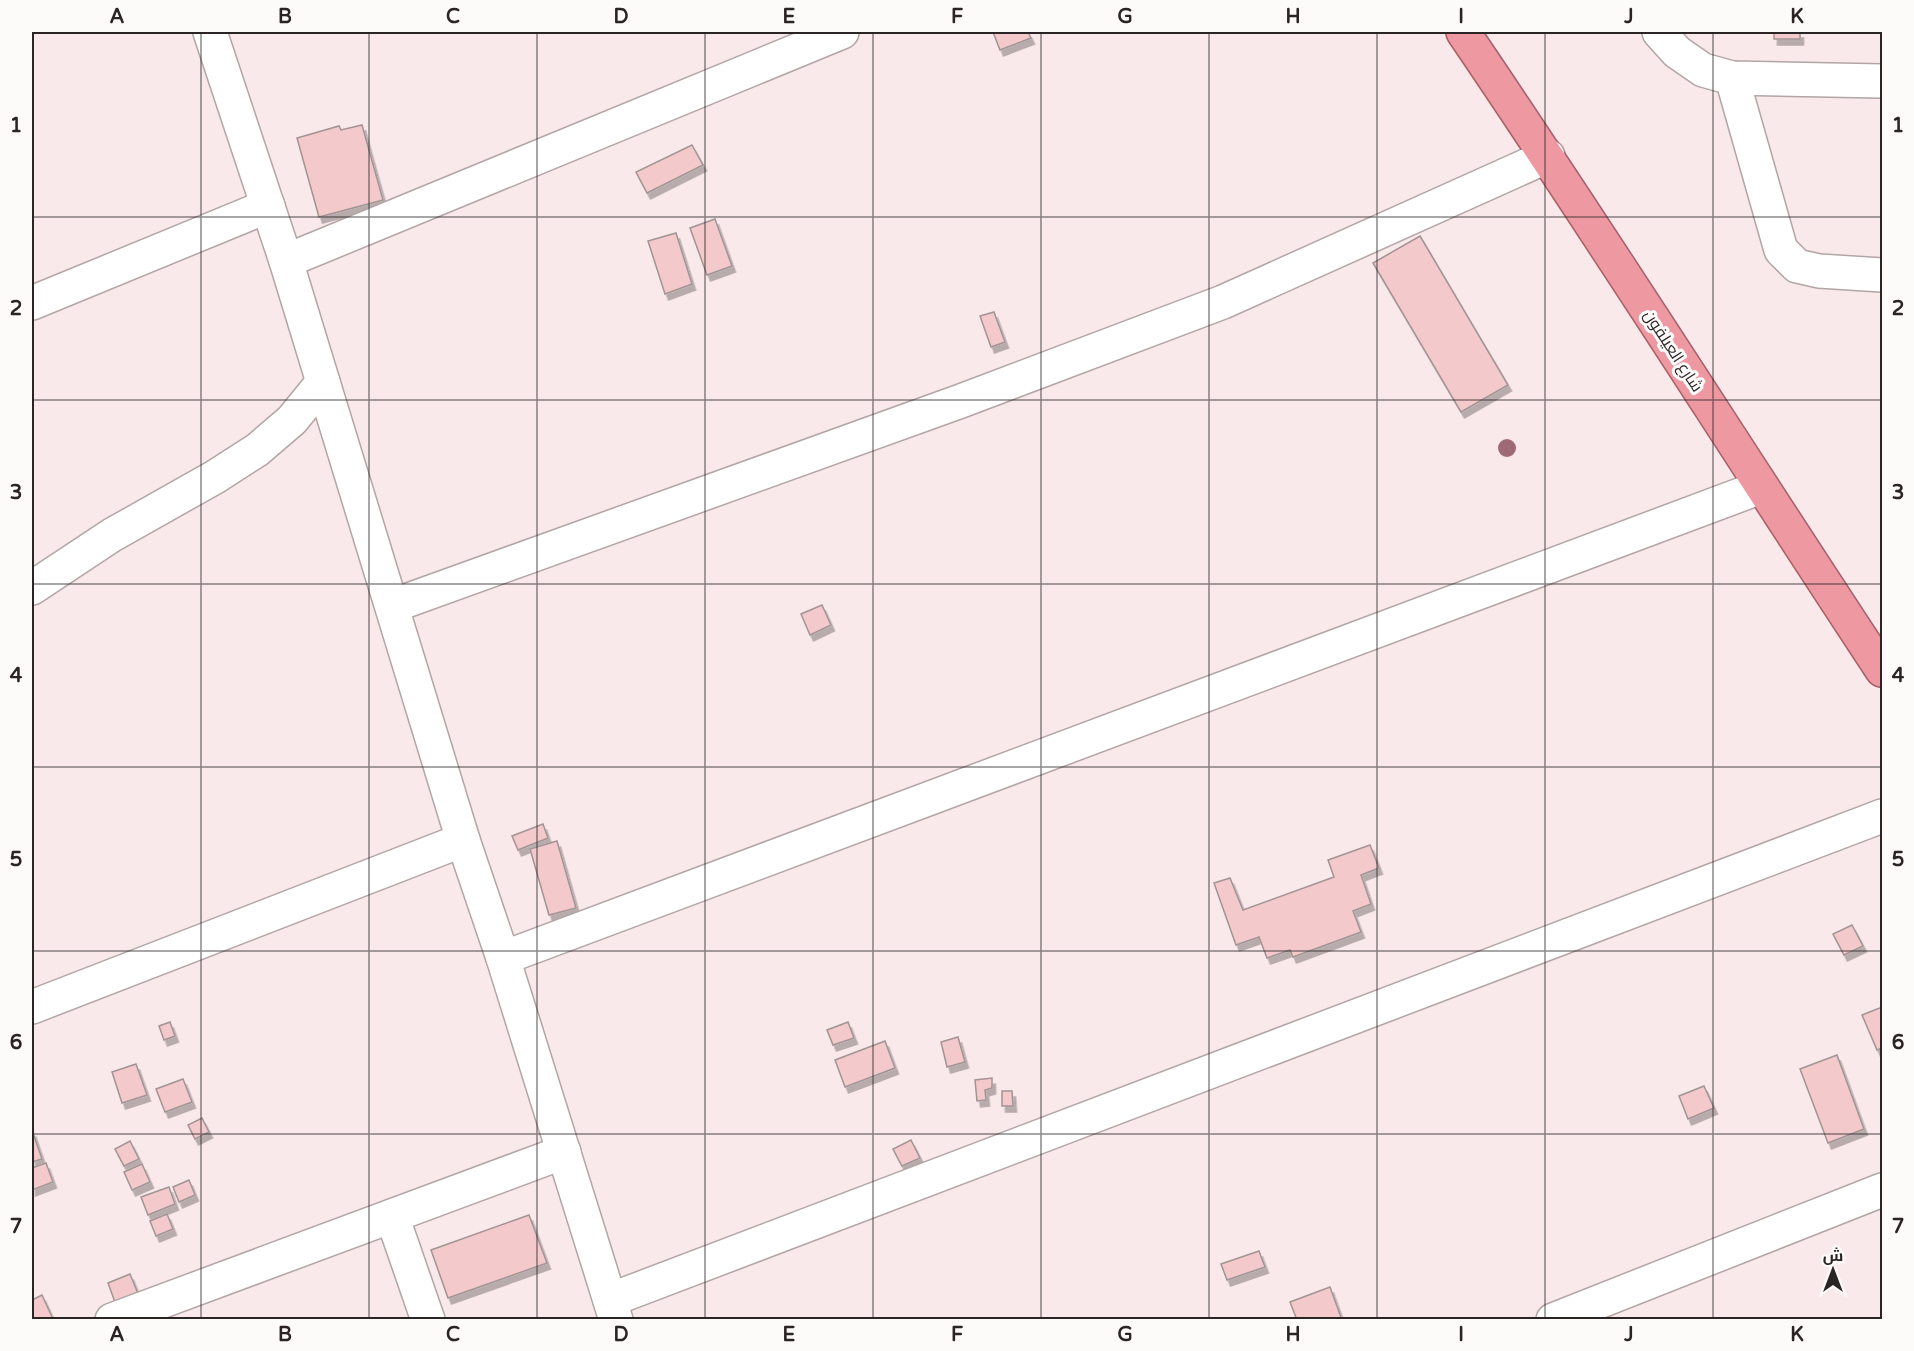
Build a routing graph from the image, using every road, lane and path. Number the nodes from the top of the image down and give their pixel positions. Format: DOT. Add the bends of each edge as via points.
graph roads {
  1 [pos="210,32"];
  2 [pos="842,32"];
  3 [pos="1463,32"];
  4 [pos="1659,32"];
  5 [pos="1732,78"];
  6 [pos="1882,81"];
  7 [pos="1548,156"];
  8 [pos="268,206"];
  9 [pos="286,261"];
  10 [pos="1882,275"];
  11 [pos="32,303"];
  12 [pos="322,382"];
  13 [pos="1761,487"];
  14 [pos="32,588"];
  15 [pos="392,606"];
  16 [pos="1882,670"];
  17 [pos="1882,816"];
  18 [pos="463,840"];
  19 [pos="503,958"];
  20 [pos="32,1007"];
  21 [pos="564,1152"];
  22 [pos="1882,1190"];
  23 [pos="392,1216"];
  24 [pos="613,1310"];
  25 [pos="112,1320"];
  26 [pos="428,1320"];
  27 [pos="1553,1320"];
  1 -- 8 [label="street"];
  2 -- 9 [label="street"];
  3 -- 7 [label="highway, شارع العيلفون"];
  4 -- 5 [label="street" via="1677,52 1703,70"];
  5 -- 6 [label="street"];
  5 -- 10 [label="street" via="1781,250 1797,266"];
  7 -- 13 [label="highway, شارع العيلفون"];
  7 -- 15 [label="street" via="1212,306"];
  8 -- 9 [label="street"];
  8 -- 11 [label="street"];
  9 -- 12 [label="street"];
  12 -- 14 [label="street" via="292,420 257,450 112,535"];
  12 -- 15 [label="street"];
  13 -- 16 [label="highway, شارع العيلفون"];
  13 -- 19 [label="street"];
  15 -- 18 [label="street"];
  17 -- 24 [label="street"];
  18 -- 19 [label="street"];
  18 -- 20 [label="street"];
  19 -- 21 [label="street"];
  21 -- 23 [label="street"];
  21 -- 24 [label="street"];
  22 -- 27 [label="street"];
  23 -- 25 [label="street"];
  23 -- 26 [label="street"];
}
